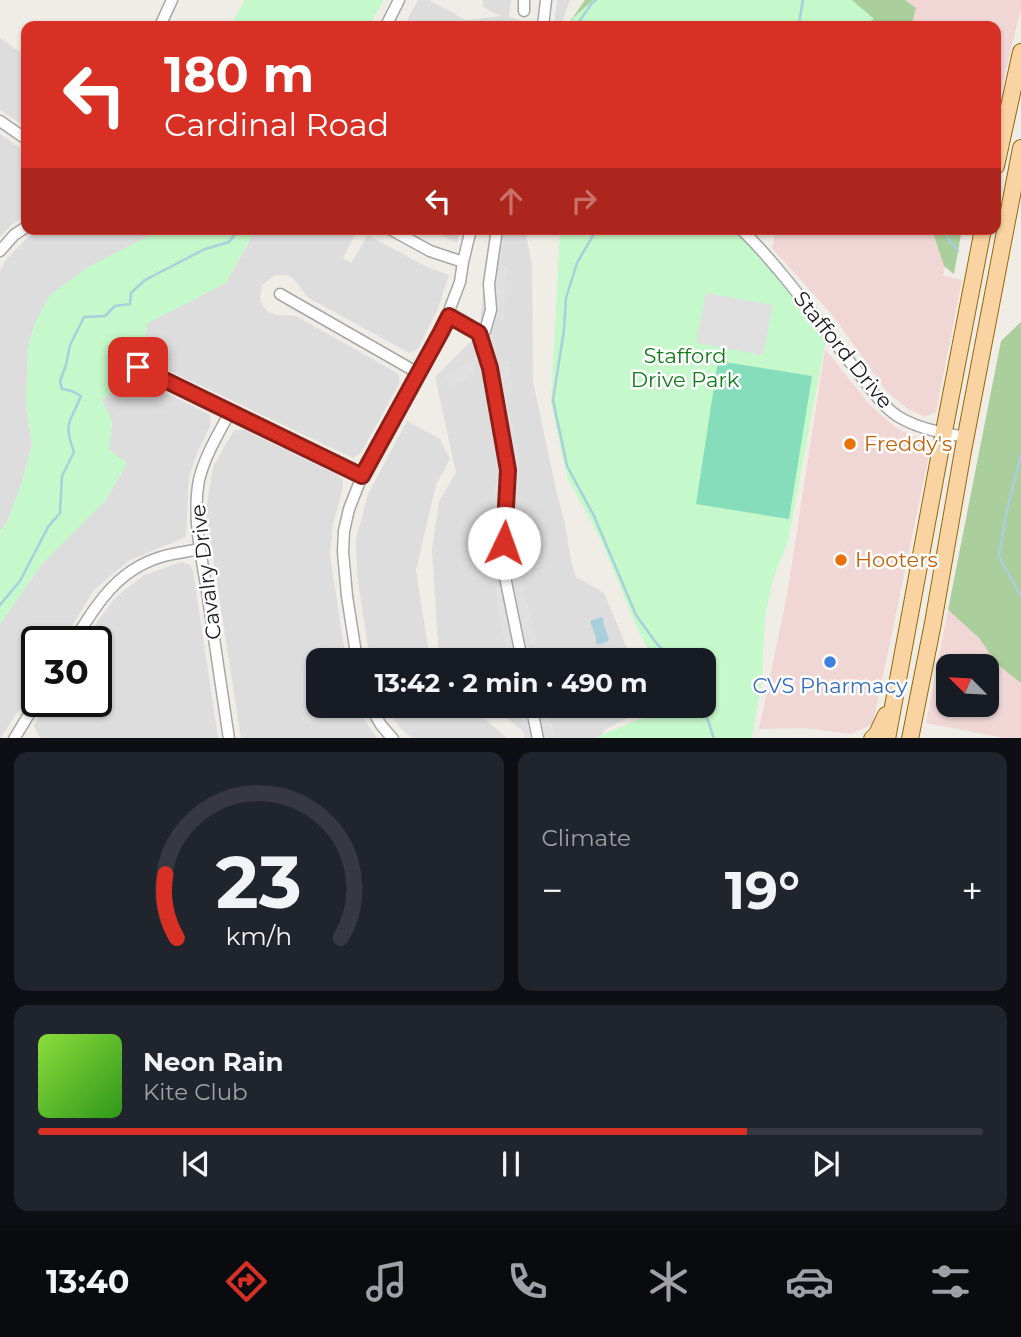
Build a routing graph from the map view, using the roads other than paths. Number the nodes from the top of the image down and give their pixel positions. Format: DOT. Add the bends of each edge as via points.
graph roads {
  1 [pos="172,0"];
  2 [pos="399,0"];
  3 [pos="546,0"];
  4 [pos="162,21"];
  5 [pos="388,21"];
  6 [pos="544,21"];
  7 [pos="1021,52"];
  8 [pos="0,121"];
  9 [pos="21,136"];
  10 [pos="1001,143"];
  11 [pos="1021,148"];
  12 [pos="21,231"];
  13 [pos="401,235"];
  14 [pos="470,235"];
  15 [pos="496,235"];
  16 [pos="747,235"];
  17 [pos="982,235"];
  18 [pos="0,251"];
  19 [pos="463,262"];
  20 [pos="280,295"];
  21 [pos="449,316"];
  22 [pos="479,333"];
  23 [pos="138,367"];
  24 [pos="418,373"];
  25 [pos="230,412"];
  26 [pos="944,433"];
  27 [pos="966,437"];
  28 [pos="362,476"];
  29 [pos="200,549"];
  30 [pos="84,626"];
  31 [pos="355,648"];
  32 [pos="520,648"];
  33 [pos="898,687"];
  34 [pos="29,717"];
  35 [pos="377,718"];
  36 [pos="534,718"];
  37 [pos="18,737"];
  38 [pos="229,738"];
  39 [pos="393,738"];
  40 [pos="538,738"];
  41 [pos="872,738"];
  42 [pos="887,738"];
  43 [pos="910,738"];
  1 -- 4 [label="street"];
  2 -- 5 [label="street"];
  3 -- 6 [label="street"];
  7 -- 10 [label="main road"];
  8 -- 9 [label="street"];
  11 -- 27 [label="main road"];
  12 -- 18 [label="street"];
  13 -- 19 [label="street"];
  14 -- 19 [label="street"];
  15 -- 22 [label="street" via="489,284 491,310 485,331"];
  16 -- 26 [label="street, Stafford Drive" via="888,408 912,424"];
  17 -- 26 [label="main road"];
  19 -- 21 [label="street"];
  20 -- 24 [label="street"];
  21 -- 22 [label="street"];
  21 -- 24 [label="street"];
  22 -- 32 [label="street" via="490,368 508,470 503,567"];
  23 -- 25 [label="street"];
  24 -- 28 [label="street"];
  25 -- 28 [label="street"];
  25 -- 29 [label="street, Cavalry Drive" via="199,480"];
  26 -- 27 [label="street, Stafford Drive"];
  26 -- 33 [label="main road"];
  27 -- 43 [label="main road"];
  28 -- 31 [label="street" via="349,509 343,552"];
  29 -- 30 [label="street" via="157,558 128,573 104,595"];
  29 -- 38 [label="street, Cavalry Drive"];
  33 -- 41 [label="main road"];
  33 -- 42 [label="main road"];
  34 -- 37 [label="street"];
  35 -- 39 [label="street"];
  36 -- 40 [label="street"];
}
